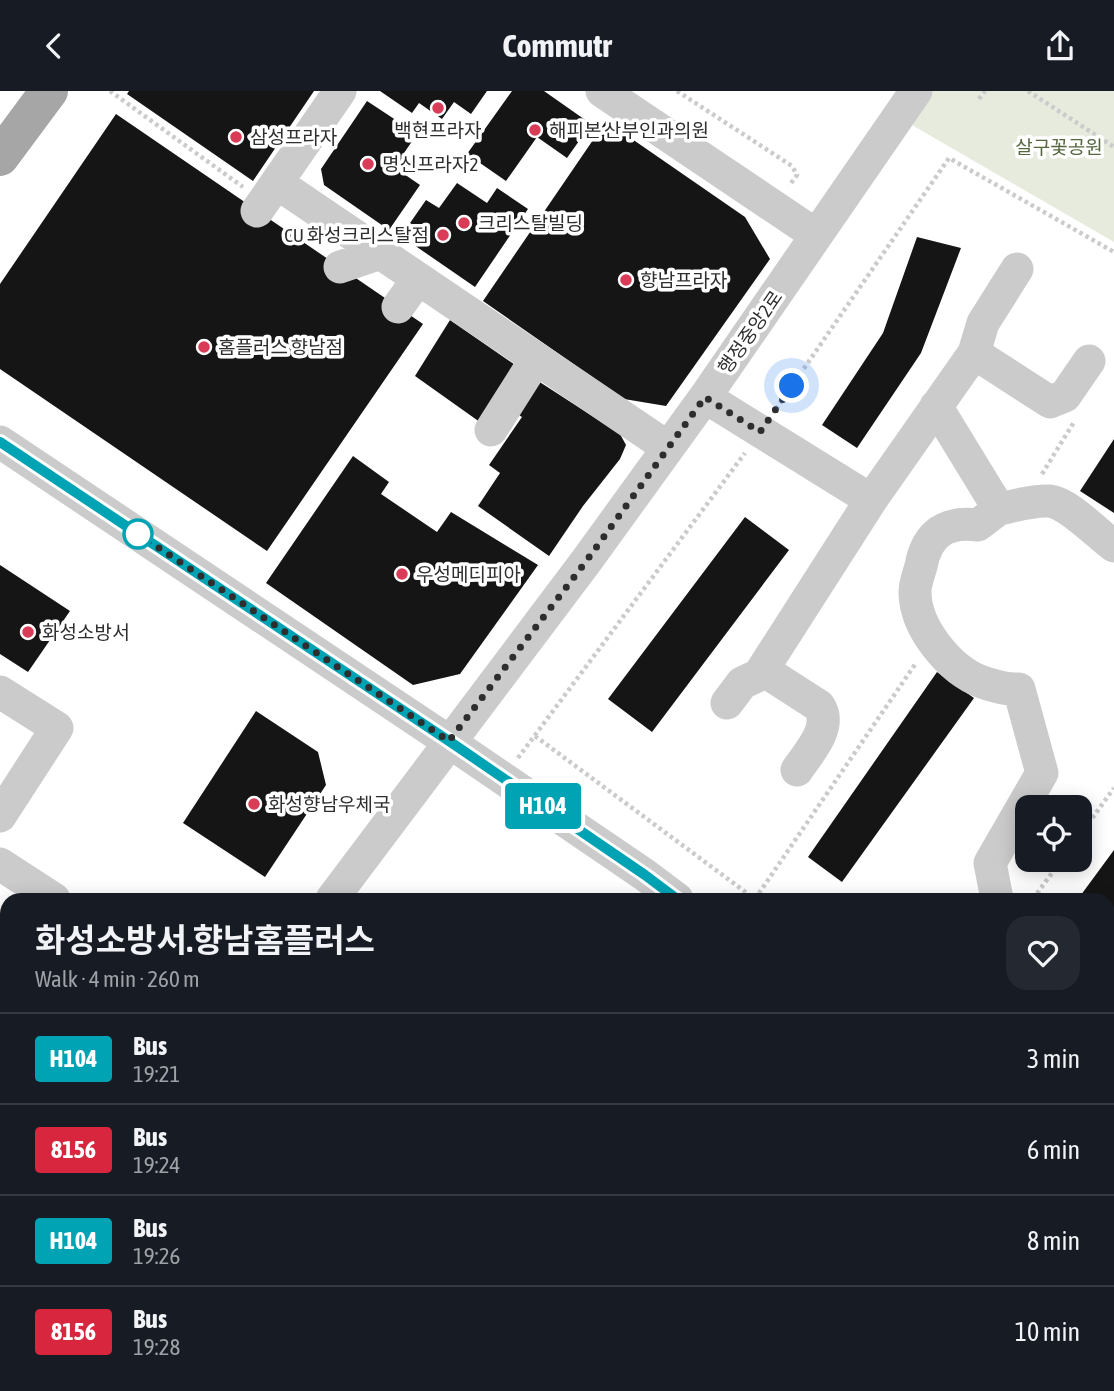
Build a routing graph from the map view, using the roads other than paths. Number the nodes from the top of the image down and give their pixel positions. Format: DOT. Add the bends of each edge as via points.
graph roads {
  1 [pos="49,91"];
  2 [pos="602,91"];
  3 [pos="916,91"];
  4 [pos="332,94"];
  5 [pos="0,157"];
  6 [pos="816,235"];
  7 [pos="381,253"];
  8 [pos="340,267"];
  9 [pos="1017,269"];
  10 [pos="418,279"];
  11 [pos="398,307"];
  12 [pos="974,353"];
  13 [pos="1089,361"];
  14 [pos="543,370"];
  15 [pos="705,397"];
  16 [pos="936,406"];
  17 [pos="491,430"];
  18 [pos="0,442"];
  19 [pos="667,447"];
  20 [pos="871,500"];
  21 [pos="1011,507"];
  22 [pos="1114,546"];
  23 [pos="763,670"];
  24 [pos="0,692"];
  25 [pos="727,703"];
  26 [pos="449,741"];
  27 [pos="797,770"];
  28 [pos="6,795"];
  29 [pos="0,864"];
  30 [pos="45,893"];
  31 [pos="336,893"];
  32 [pos="668,893"];
  33 [pos="996,893"];
  1 -- 5 [label="main road"];
  2 -- 6 [label="street"];
  3 -- 6 [label="street, 행정중앙2로"];
  4 -- 7 [label="street" via="266,199"];
  6 -- 15 [label="street, 행정중앙2로"];
  7 -- 8 [label="street"];
  7 -- 10 [label="street"];
  9 -- 12 [label="street" via="983,323"];
  10 -- 11 [label="street"];
  10 -- 14 [label="street"];
  12 -- 13 [label="street" via="1051,403 1065,396"];
  12 -- 16 [label="street"];
  14 -- 17 [label="street"];
  14 -- 19 [label="street"];
  15 -- 19 [label="street, 행정중앙2로"];
  15 -- 20 [label="street"];
  16 -- 20 [label="street"];
  16 -- 21 [label="street"];
  18 -- 26 [label="street"];
  19 -- 26 [label="street, 행정중앙2로"];
  20 -- 23 [label="street"];
  21 -- 22 [label="street" via="1051,501"];
  21 -- 33 [label="street" via="978,525 947,526 925,547 915,593 932,639 953,665 972,678 1019,689 1042,773 990,863"];
  23 -- 25 [label="street" via="742,683"];
  23 -- 27 [label="street" via="824,713 822,731"];
  24 -- 28 [label="street" via="57,728"];
  26 -- 31 [label="street, 행정중앙2로"];
  26 -- 32 [label="street"];
  29 -- 30 [label="street"];
}
